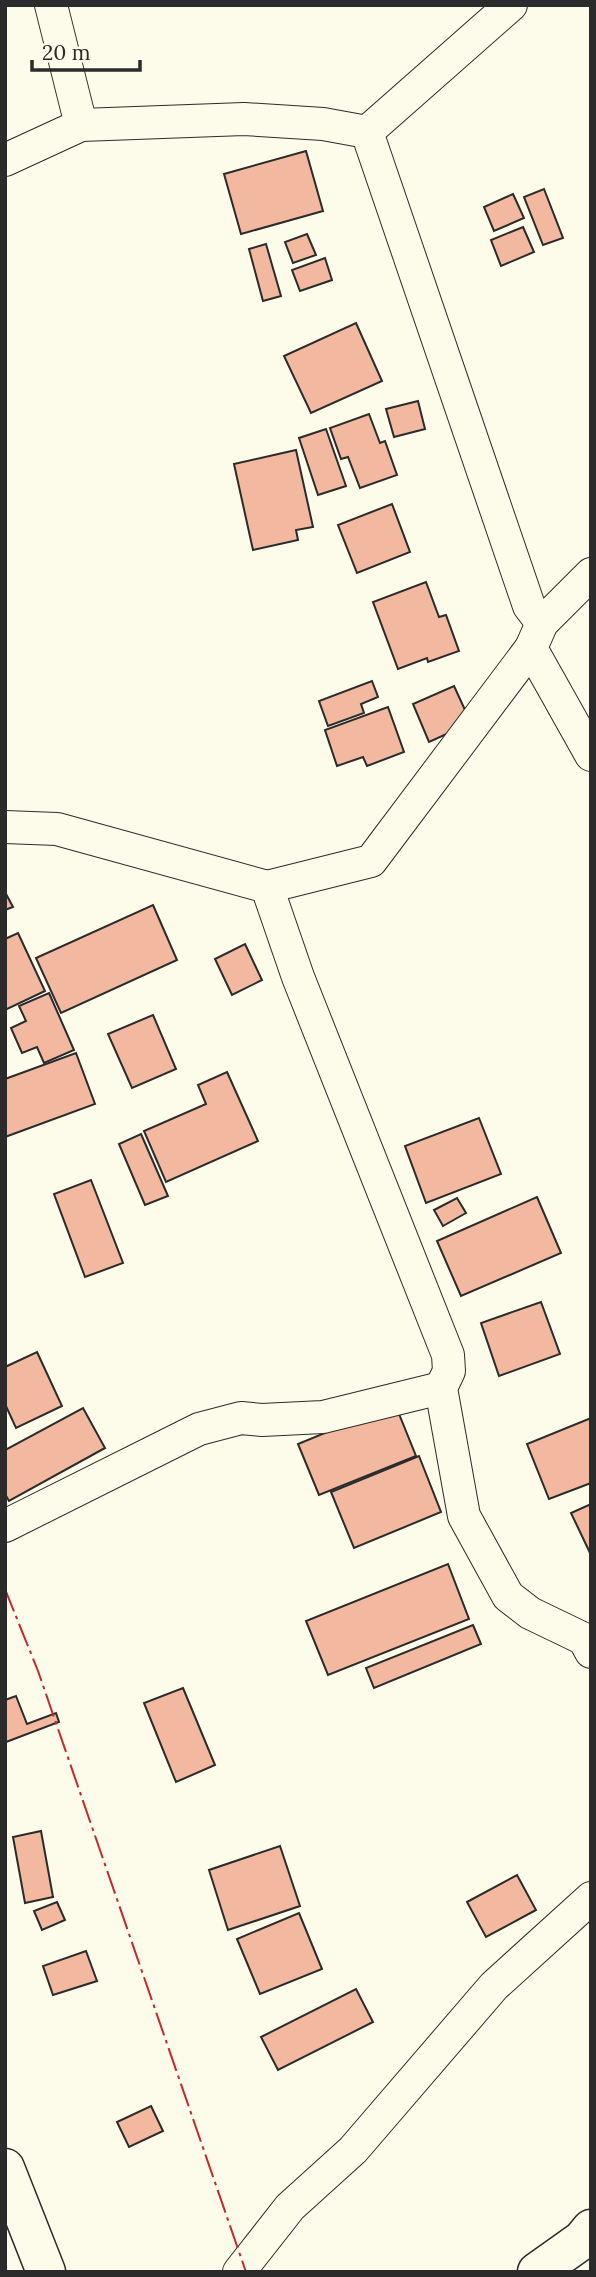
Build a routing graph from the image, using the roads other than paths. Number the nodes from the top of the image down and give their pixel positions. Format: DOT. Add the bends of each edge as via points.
graph roads {
  1 [pos="51,5"];
  2 [pos="510,5"];
  3 [pos="81,125"];
  4 [pos="368,132"];
  5 [pos="5,160"];
  6 [pos="591,574"];
  7 [pos="537,635"];
  8 [pos="591,755"];
  9 [pos="5,827"];
  10 [pos="267,887"];
  11 [pos="441,1388"];
  12 [pos="5,1526"];
  13 [pos="591,1652"];
  14 [pos="591,1898"];
  15 [pos="5,2168"];
  16 [pos="591,2230"];
  17 [pos="46,2272"];
  18 [pos="239,2272"];
  19 [pos="537,2272"];
  1 -- 3 [label="street"];
  2 -- 4 [label="street"];
  3 -- 4 [label="street" via="244,119"];
  3 -- 5 [label="street"];
  4 -- 7 [label="street"];
  6 -- 7 [label="street"];
  7 -- 8 [label="street"];
  7 -- 10 [label="street" via="371,860"];
  9 -- 10 [label="street" via="57,829"];
  10 -- 11 [label="street" via="298,977 448,1355 449,1371"];
  11 -- 12 [label="street" via="323,1417 242,1418 199,1429"];
  11 -- 13 [label="street" via="464,1516 508,1595 530,1613 584,1639"];
  14 -- 18 [label="street" via="494,1986 353,2150 290,2207"];
  15 -- 17 [label="main road"];
  16 -- 19 [label="main road"];
}
